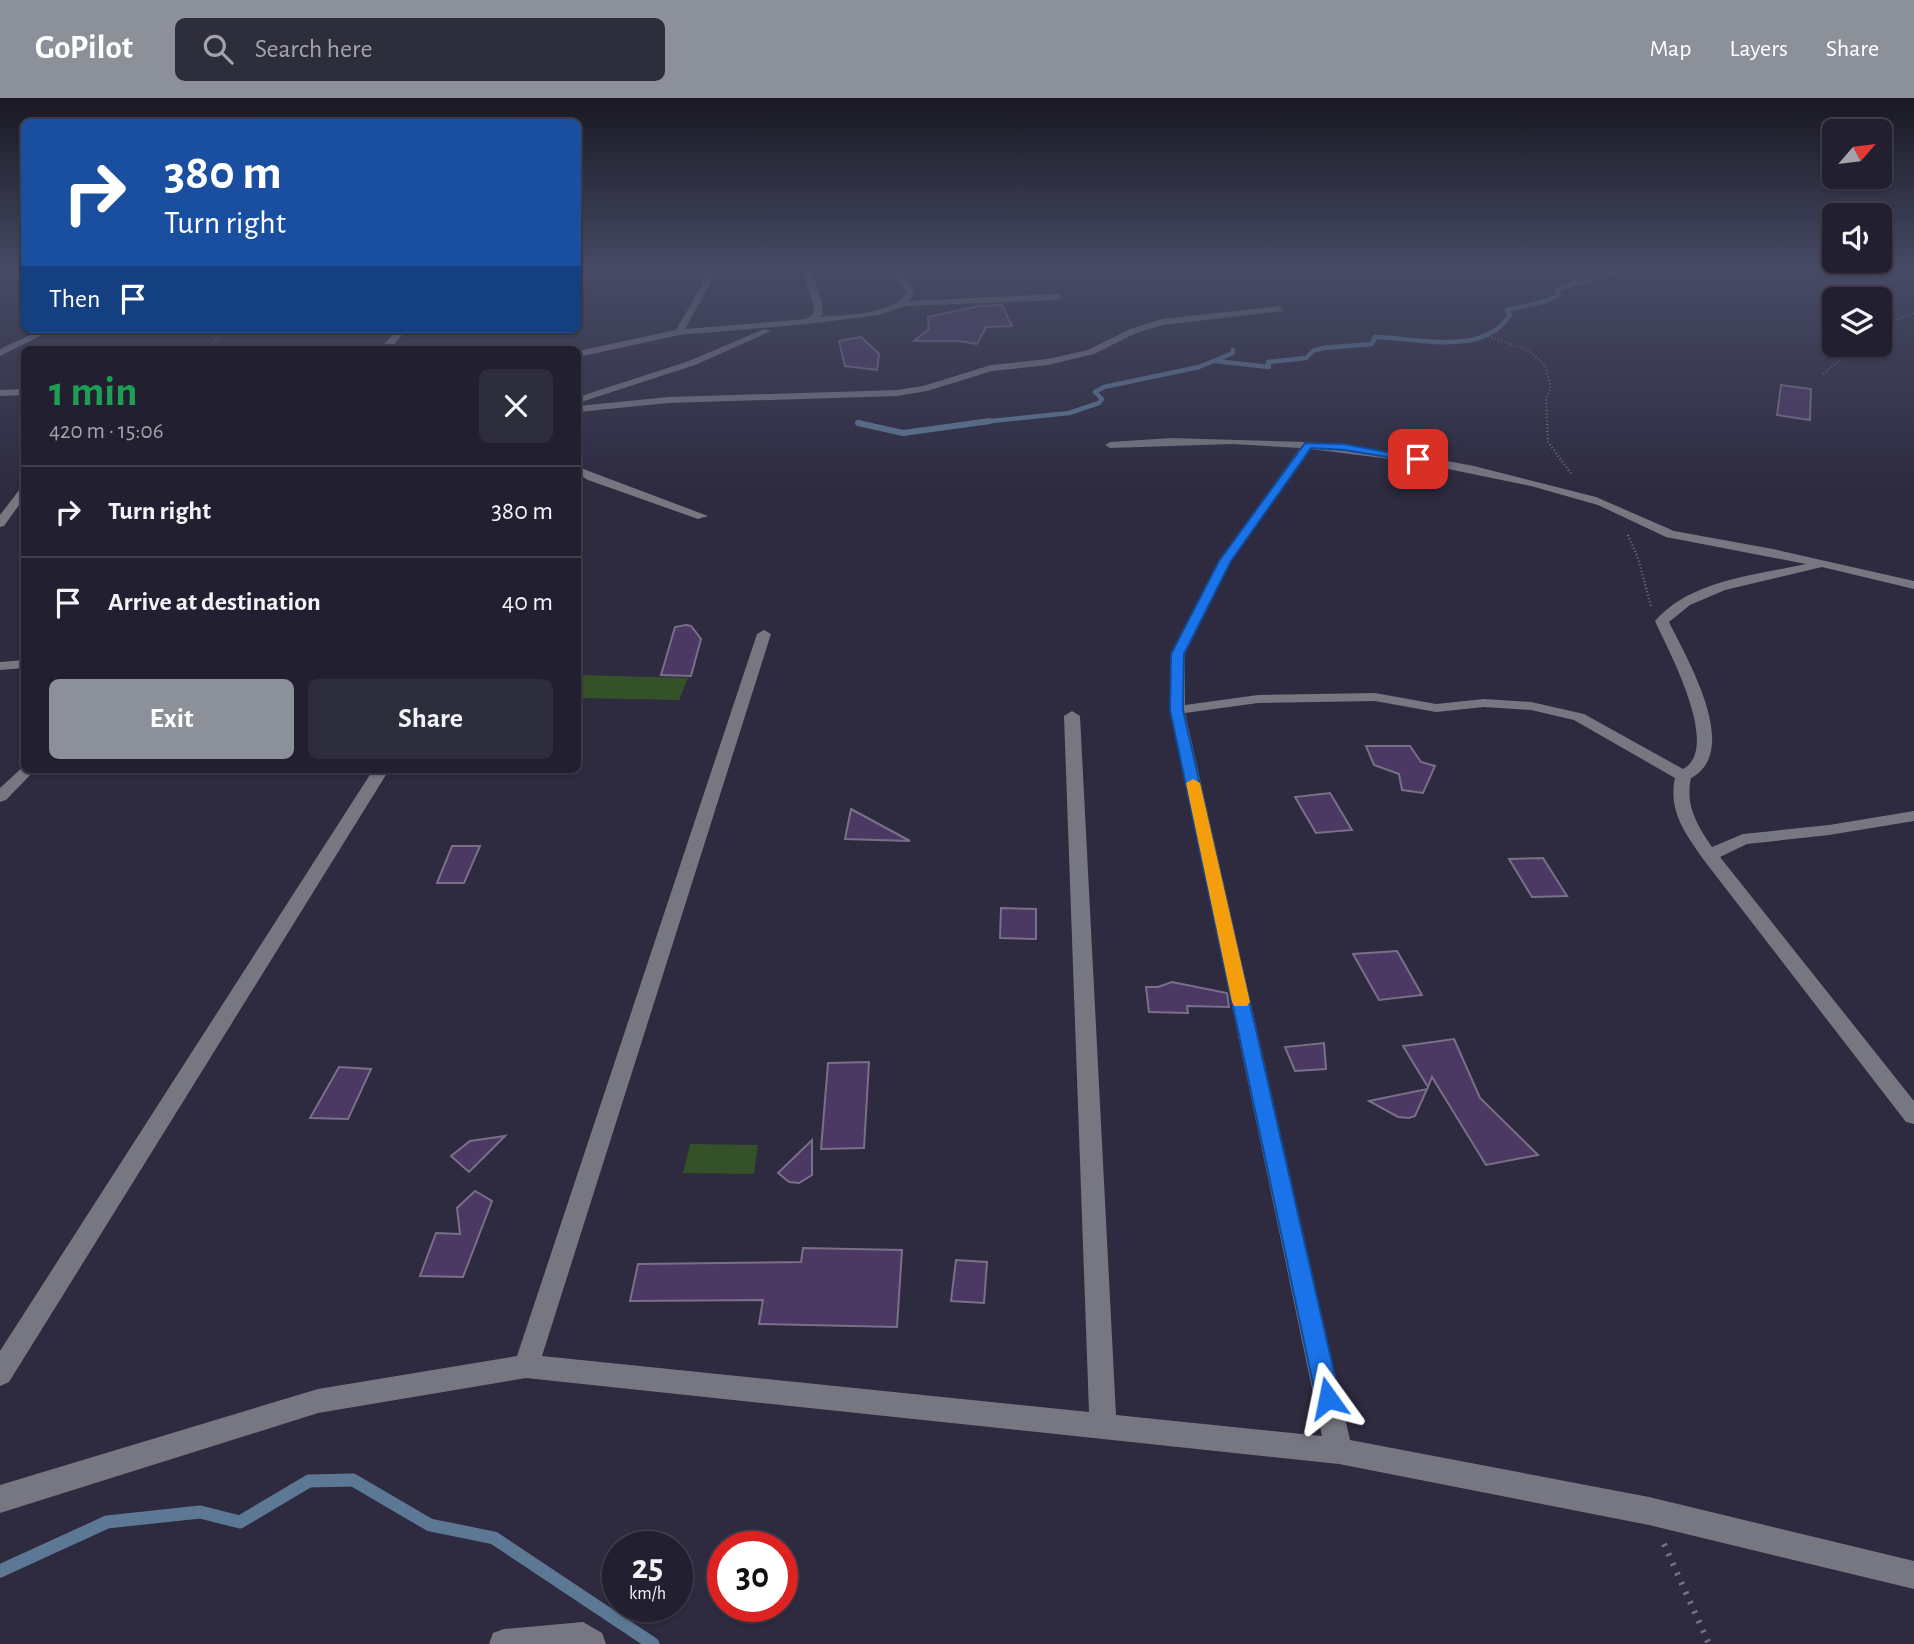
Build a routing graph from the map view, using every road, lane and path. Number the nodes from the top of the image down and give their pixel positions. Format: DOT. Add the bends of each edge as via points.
graph roads {
  1 [pos="21,343"];
  2 [pos="628,343"];
  3 [pos="738,343"];
  4 [pos="1109,343"];
  5 [pos="0,353"];
  6 [pos="581,353"];
  7 [pos="1844,357"];
  8 [pos="1823,374"];
  9 [pos="21,392"];
  10 [pos="0,393"];
  11 [pos="581,400"];
  12 [pos="581,409"];
  13 [pos="1110,445"];
  14 [pos="1308,445"];
  15 [pos="581,472"];
  16 [pos="21,495"];
  17 [pos="702,516"];
  18 [pos="0,523"];
  19 [pos="1824,563"];
  20 [pos="1914,585"];
  21 [pos="764,634"];
  22 [pos="21,664"];
  23 [pos="0,666"];
  24 [pos="1177,710"];
  25 [pos="1072,716"];
  26 [pos="24,773"];
  27 [pos="379,773"];
  28 [pos="1683,776"];
  29 [pos="0,797"];
  30 [pos="1914,816"];
  31 [pos="1709,855"];
  32 [pos="1914,1116"];
  33 [pos="526,1366"];
  34 [pos="0,1374"];
  35 [pos="1103,1427"];
  36 [pos="1339,1451"];
  37 [pos="0,1499"];
  38 [pos="1649,1511"];
  39 [pos="1914,1575"];
  40 [pos="504,1644"];
  41 [pos="591,1644"];
  42 [pos="1709,1644"];
  1 -- 5 [label="street"];
  2 -- 6 [label="street"];
  3 -- 11 [label="street"];
  4 -- 12 [label="street" via="1091,352 991,368 897,393 668,400"];
  7 -- 8 [label="path"];
  9 -- 10 [label="street"];
  13 -- 14 [label="street" via="1160,441"];
  14 -- 19 [label="street" via="1442,464 1551,488 1626,511 1668,533"];
  14 -- 24 [label="street" via="1225,561 1178,654"];
  15 -- 17 [label="street"];
  16 -- 18 [label="street"];
  19 -- 20 [label="street"];
  19 -- 28 [label="street" via="1721,587 1685,602 1662,621 1704,719 1704,748 1698,767"];
  21 -- 33 [label="street"];
  22 -- 23 [label="street"];
  24 -- 28 [label="street" via="1258,699 1375,697 1436,708 1484,703 1531,706 1579,718"];
  24 -- 36 [label="street"];
  25 -- 35 [label="street"];
  26 -- 29 [label="street"];
  27 -- 34 [label="street"];
  28 -- 31 [label="street" via="1678,794 1686,820"];
  30 -- 31 [label="street" via="1743,839"];
  31 -- 32 [label="street"];
  33 -- 35 [label="street"];
  33 -- 37 [label="street" via="317,1401"];
  35 -- 36 [label="street"];
  36 -- 38 [label="street"];
  38 -- 39 [label="street"];
  38 -- 42 [label="path"];
  40 -- 41 [label="street" via="583,1637"];
}
